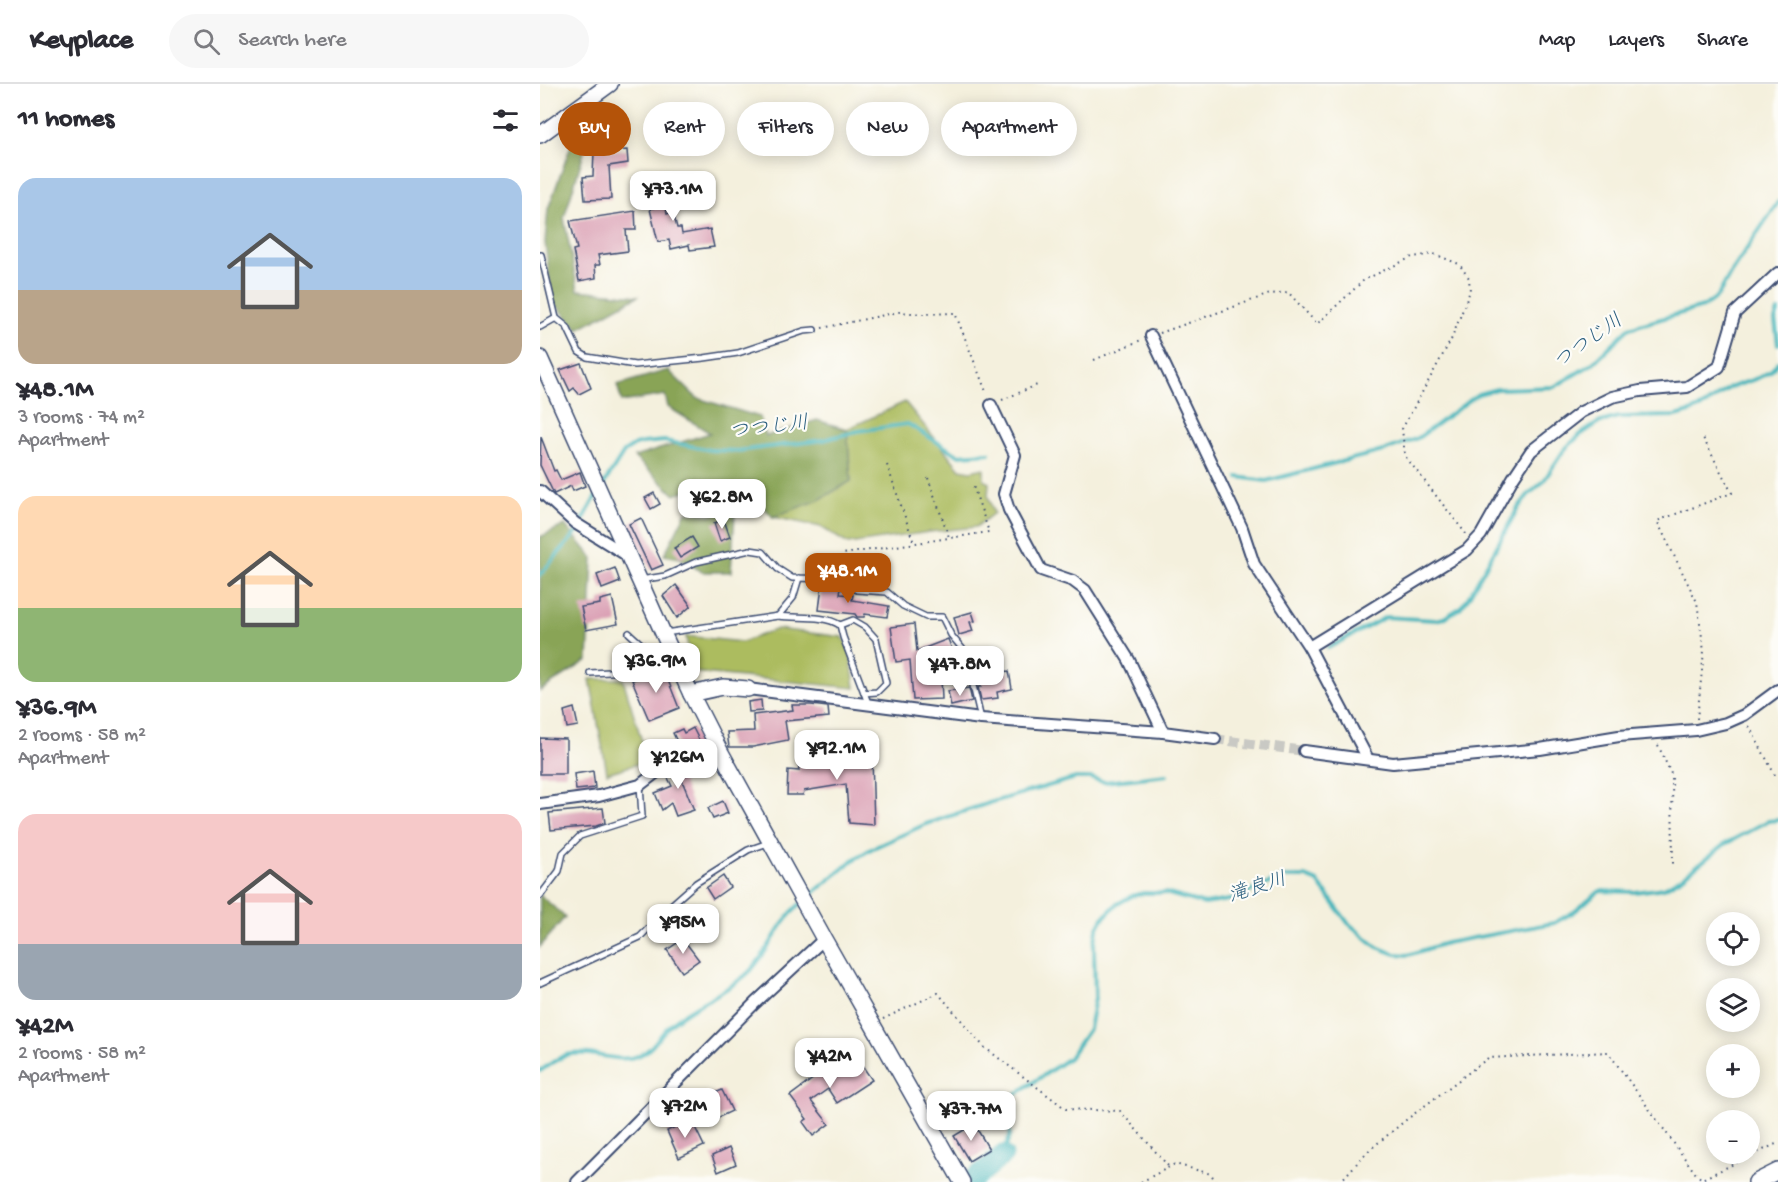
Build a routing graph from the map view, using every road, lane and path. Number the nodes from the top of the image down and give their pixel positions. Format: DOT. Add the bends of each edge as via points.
graph roads {
  1 [pos="610,84"];
  2 [pos="540,135"];
  3 [pos="541,255"];
  4 [pos="1778,273"];
  5 [pos="556,318"];
  6 [pos="540,327"];
  7 [pos="813,330"];
  8 [pos="1151,336"];
  9 [pos="540,358"];
  10 [pos="1094,360"];
  11 [pos="1037,385"];
  12 [pos="991,405"];
  13 [pos="1702,436"];
  14 [pos="886,465"];
  15 [pos="928,478"];
  16 [pos="973,486"];
  17 [pos="540,491"];
  18 [pos="949,538"];
  19 [pos="914,543"];
  20 [pos="1473,544"];
  21 [pos="628,556"];
  22 [pos="799,578"];
  23 [pos="837,579"];
  24 [pos="639,580"];
  25 [pos="778,616"];
  26 [pos="840,625"];
  27 [pos="629,633"];
  28 [pos="663,633"];
  29 [pos="1309,647"];
  30 [pos="666,657"];
  31 [pos="590,673"];
  32 [pos="748,689"];
  33 [pos="1778,690"];
  34 [pos="864,693"];
  35 [pos="691,694"];
  36 [pos="868,705"];
  37 [pos="1744,715"];
  38 [pos="981,719"];
  39 [pos="1696,730"];
  40 [pos="1163,732"];
  41 [pos="1653,734"];
  42 [pos="1215,739"];
  43 [pos="719,749"];
  44 [pos="1304,751"];
  45 [pos="1368,759"];
  46 [pos="1778,777"];
  47 [pos="640,784"];
  48 [pos="540,804"];
  49 [pos="770,843"];
  50 [pos="1673,865"];
  51 [pos="540,896"];
  52 [pos="824,939"];
  53 [pos="540,983"];
  54 [pos="872,1024"];
  55 [pos="1778,1143"];
  56 [pos="1169,1167"];
  57 [pos="1778,1171"];
  58 [pos="577,1182"];
  59 [pos="962,1182"];
  60 [pos="1141,1182"];
  61 [pos="1215,1182"];
  62 [pos="1340,1182"];
  63 [pos="1756,1182"];
  1 -- 2 [label="street"];
  3 -- 5 [label="lane"];
  4 -- 20 [label="street" via="1735,313 1719,367 1687,387 1612,397 1581,412 1531,451"];
  5 -- 6 [label="lane"];
  5 -- 7 [label="lane" via="567,327 579,352 587,357 635,365 738,353"];
  7 -- 12 [label="path" via="899,312 955,313"];
  8 -- 10 [label="path"];
  8 -- 20 [label="path" via="1270,294 1288,292 1317,324 1364,280 1412,257 1434,255 1459,264 1469,278 1466,303 1452,338 1402,429 1406,456"];
  8 -- 29 [label="street" via="1242,528 1254,564"];
  9 -- 21 [label="street"];
  11 -- 12 [label="path"];
  12 -- 40 [label="street" via="1015,455 1004,494 1009,510 1041,570 1073,581 1085,590 1128,660"];
  13 -- 39 [label="path" via="1732,493 1657,521 1697,602 1704,651"];
  14 -- 19 [label="path"];
  15 -- 18 [label="path"];
  16 -- 18 [label="path" via="989,532"];
  17 -- 21 [label="street" via="575,523"];
  18 -- 19 [label="path"];
  19 -- 23 [label="path" via="843,554"];
  20 -- 29 [label="street"];
  21 -- 24 [label="street"];
  22 -- 23 [label="lane"];
  22 -- 24 [label="lane" via="778,569 763,552 750,550"];
  22 -- 25 [label="lane" via="793,598"];
  23 -- 38 [label="lane" via="857,590 886,592 926,617 942,617 965,652"];
  24 -- 28 [label="street"];
  25 -- 26 [label="lane" via="813,617"];
  25 -- 28 [label="lane"];
  26 -- 34 [label="lane"];
  26 -- 34 [label="lane" via="853,620 876,639 886,683 877,692"];
  27 -- 30 [label="lane"];
  28 -- 30 [label="street"];
  29 -- 45 [label="street"];
  30 -- 31 [label="lane" via="630,671"];
  30 -- 35 [label="street"];
  32 -- 35 [label="street" via="723,687"];
  32 -- 36 [label="street"];
  33 -- 37 [label="street"];
  34 -- 36 [label="lane"];
  35 -- 43 [label="street"];
  36 -- 38 [label="street"];
  37 -- 39 [label="street"];
  37 -- 46 [label="path"];
  38 -- 40 [label="street"];
  39 -- 41 [label="street"];
  40 -- 42 [label="street"];
  41 -- 45 [label="street" via="1393,763"];
  41 -- 50 [label="path" via="1672,776"];
  43 -- 47 [label="street" via="666,765"];
  43 -- 49 [label="street"];
  44 -- 45 [label="street"];
  47 -- 48 [label="street" via="599,796"];
  47 -- 51 [label="lane" via="642,816 580,836 563,853 559,871"];
  49 -- 52 [label="street"];
  49 -- 53 [label="lane" via="748,850 696,883 640,937"];
  52 -- 54 [label="street"];
  52 -- 58 [label="street" via="754,1003"];
  54 -- 56 [label="path" via="938,993 984,1047 1066,1109 1120,1111"];
  54 -- 59 [label="street"];
  55 -- 62 [label="path" via="1702,1179 1608,1052 1488,1058 1367,1152"];
  56 -- 60 [label="path"];
  56 -- 61 [label="path" via="1175,1164 1211,1174"];
  57 -- 63 [label="street"];
}
